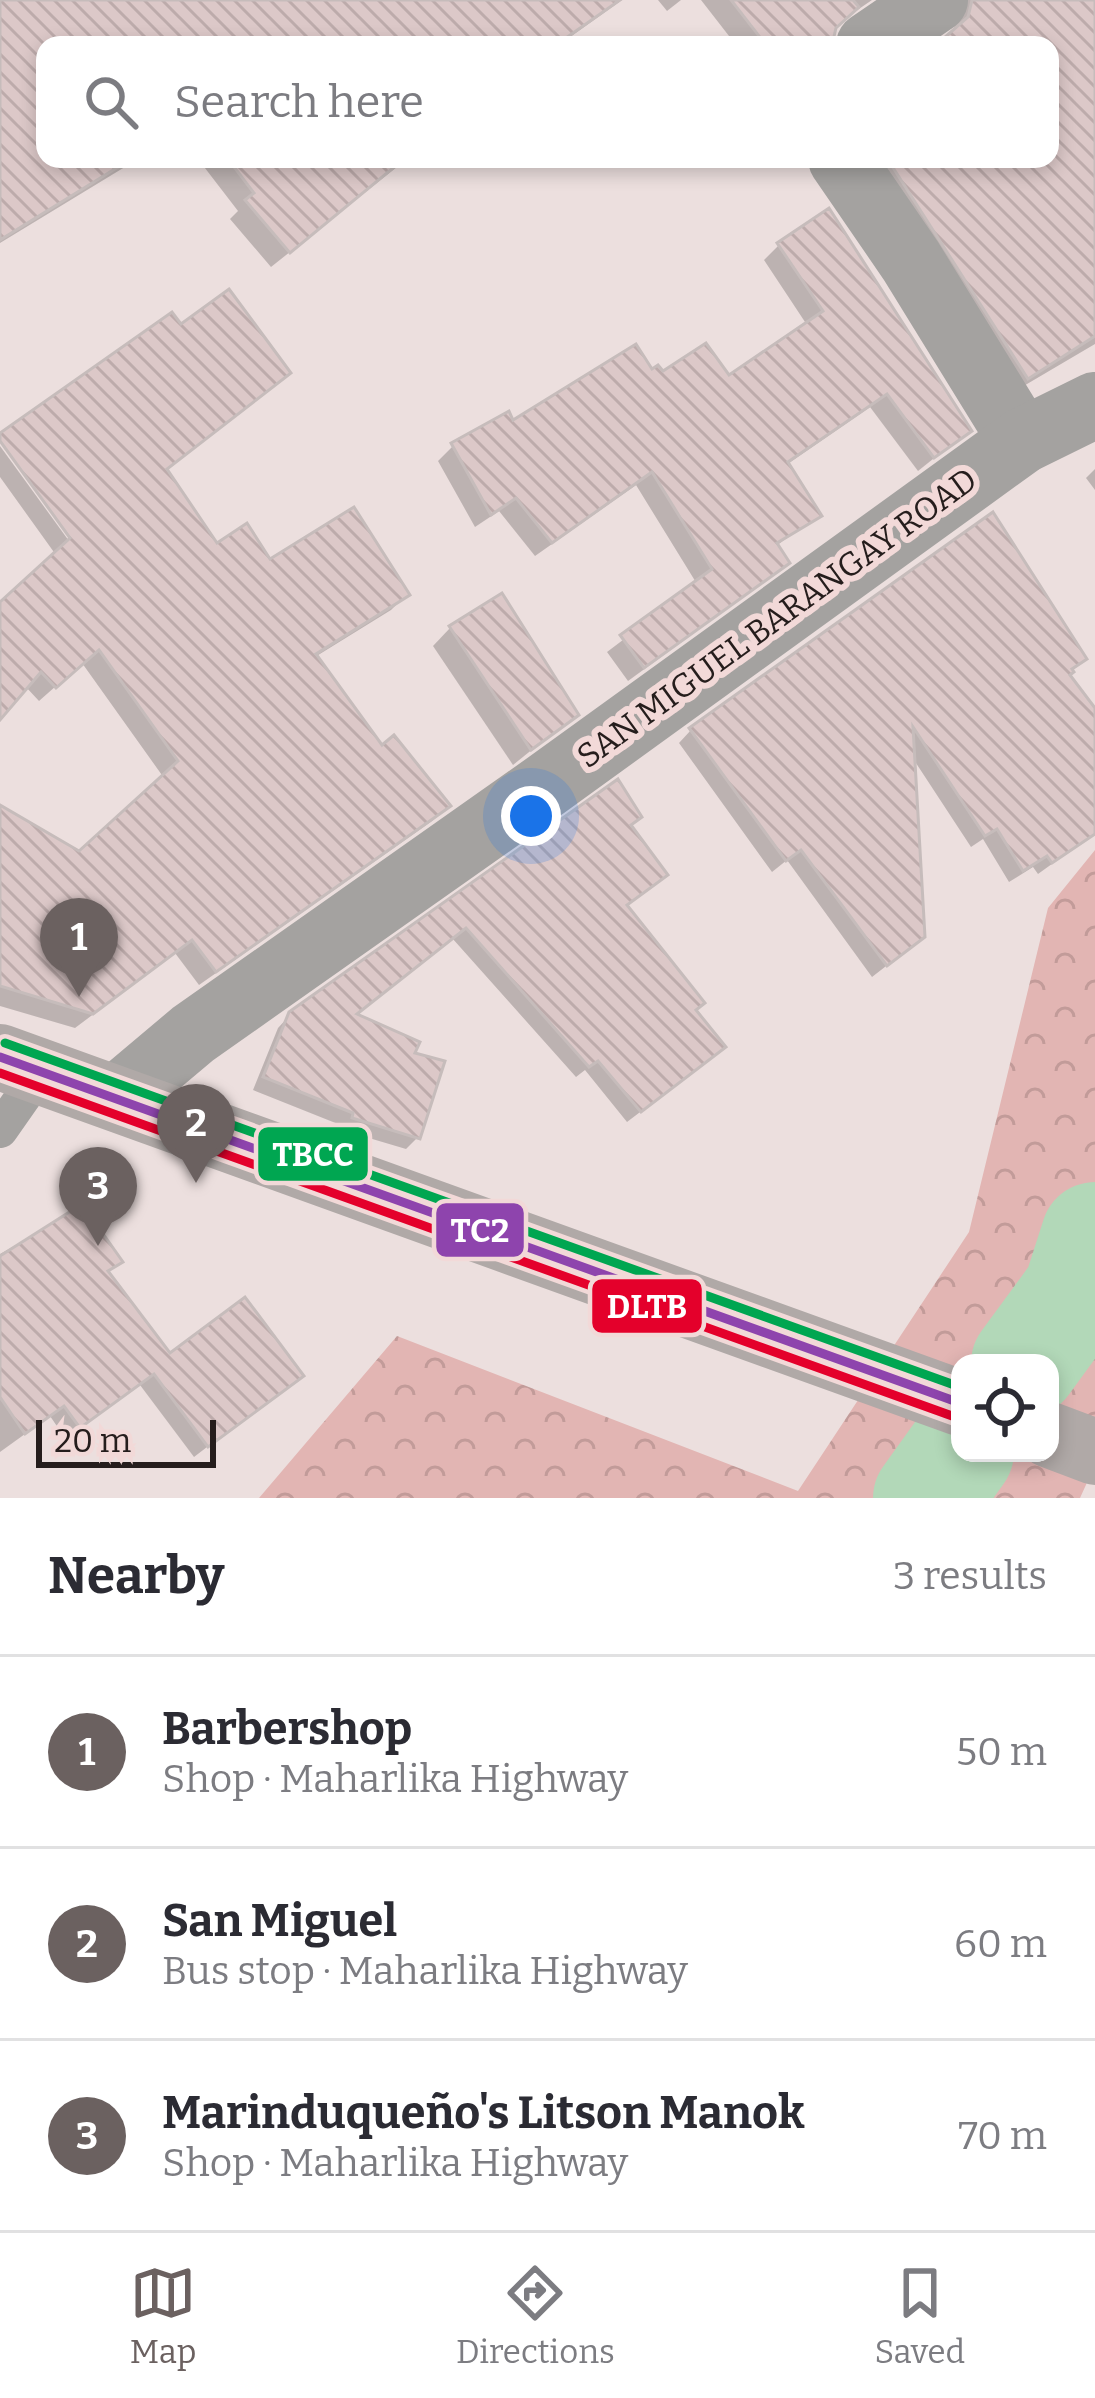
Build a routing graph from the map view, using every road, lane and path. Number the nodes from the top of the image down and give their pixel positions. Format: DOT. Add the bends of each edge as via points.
graph roads {
  1 [pos="935,0"];
  2 [pos="882,36"];
  3 [pos="847,168"];
  4 [pos="1095,405"];
  5 [pos="1022,441"];
  6 [pos="21,1064"];
  7 [pos="117,1098"];
  8 [pos="0,1130"];
  9 [pos="934,1394"];
  10 [pos="1059,1439"];
  11 [pos="1095,1451"];
  1 -- 2 [label="street"];
  3 -- 5 [label="street"];
  4 -- 5 [label="street, SAN MIGUEL BARANGAY ROAD"];
  5 -- 7 [label="street, SAN MIGUEL BARANGAY ROAD" via="193,1034"];
  6 -- 7 [label="highway"];
  6 -- 8 [label="lane"];
  7 -- 9 [label="highway"];
  10 -- 11 [label="highway"];
}
